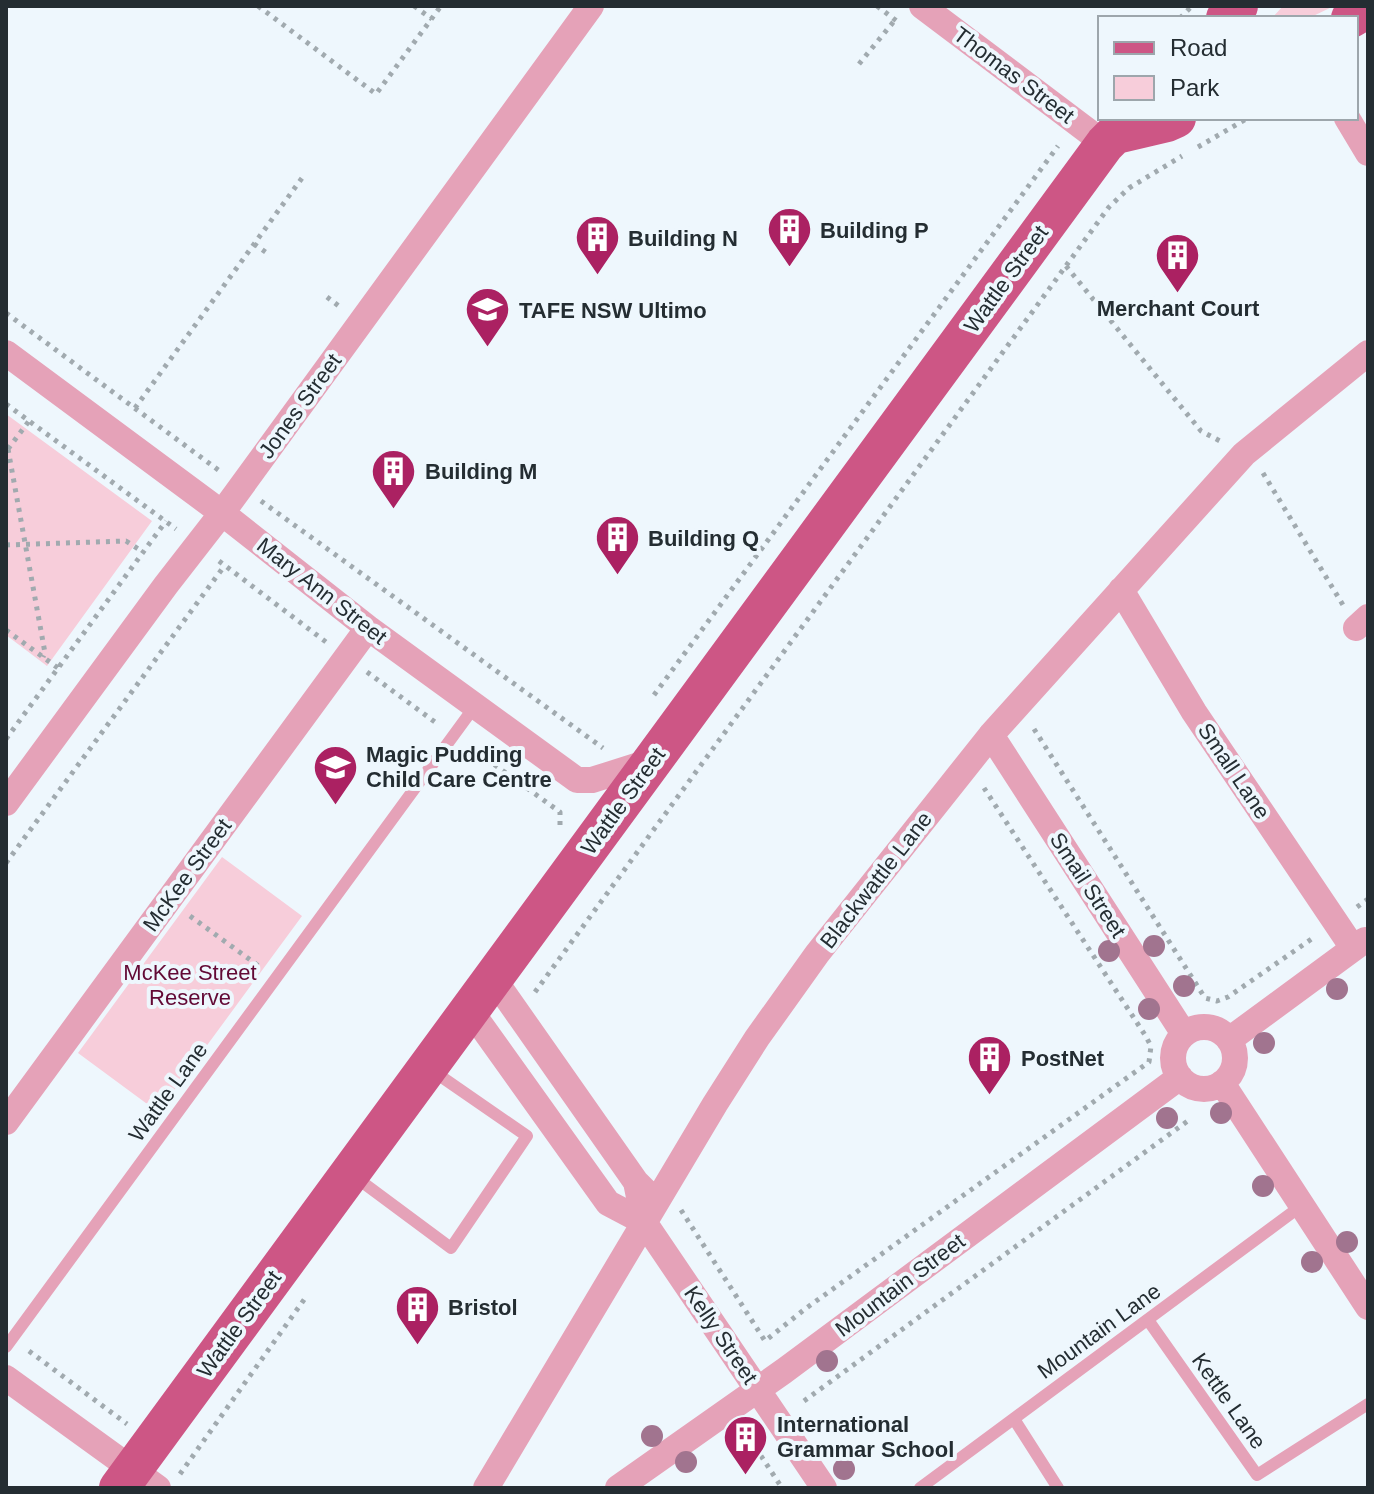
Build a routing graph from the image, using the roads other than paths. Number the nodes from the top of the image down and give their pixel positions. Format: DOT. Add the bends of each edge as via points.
graph roads {
  1 [pos="591,6"];
  2 [pos="922,6"];
  3 [pos="1098,120"];
  4 [pos="1098,120"];
  5 [pos="1168,120"];
  6 [pos="1348,120"];
  7 [pos="1117,132"];
  8 [pos="1368,153"];
  9 [pos="6,353"];
  10 [pos="1368,353"];
  11 [pos="222,513"];
  12 [pos="1121,590"];
  13 [pos="368,628"];
  14 [pos="475,706"];
  15 [pos="991,735"];
  16 [pos="652,761"];
  17 [pos="6,803"];
  18 [pos="1361,943"];
  19 [pos="493,978"];
  20 [pos="470,1010"];
  21 [pos="1184,1034"];
  22 [pos="1229,1040"];
  23 [pos="428,1067"];
  24 [pos="1180,1077"];
  25 [pos="1222,1083"];
  26 [pos="6,1122"];
  27 [pos="350,1173"];
  28 [pos="1301,1206"];
  29 [pos="650,1212"];
  30 [pos="1368,1307"];
  31 [pos="1148,1320"];
  32 [pos="12,1344"];
  33 [pos="6,1378"];
  34 [pos="758,1390"];
  35 [pos="1368,1404"];
  36 [pos="1014,1419"];
  37 [pos="136,1482"];
  38 [pos="486,1488"];
  39 [pos="618,1488"];
  40 [pos="824,1488"];
  41 [pos="920,1488"];
  42 [pos="1058,1488"];
  1 -- 11 [label="street, Jones Street"];
  2 -- 4 [label="street, Thomas Street"];
  3 -- 7 [label="street, Thomas Street"];
  5 -- 7 [label="main road"];
  6 -- 8 [label="street"];
  7 -- 16 [label="main road, Wattle Street"];
  9 -- 11 [label="street, Mary Ann Street"];
  10 -- 12 [label="street, Blackwattle Lane" via="1244,454"];
  11 -- 13 [label="street, Mary Ann Street"];
  11 -- 17 [label="street, Jones Street"];
  12 -- 15 [label="street, Blackwattle Lane"];
  12 -- 18 [label="street, Small Lane" via="1194,712 1336,922"];
  13 -- 14 [label="street, Mary Ann Street"];
  13 -- 26 [label="street, McKee Street"];
  14 -- 16 [label="street, Mary Ann Street" via="577,780"];
  14 -- 32 [label="lane, Wattle Lane"];
  15 -- 21 [label="street, Smail Street"];
  15 -- 29 [label="street, Blackwattle Lane" via="808,966 757,1038"];
  16 -- 19 [label="main road, Wattle Street"];
  18 -- 22 [label="street"];
  19 -- 20 [label="main road, Wattle Street"];
  19 -- 29 [label="street, Kelly Street" via="636,1182"];
  20 -- 23 [label="main road, Wattle Street"];
  20 -- 29 [label="street, Kelly Street" via="608,1203"];
  21 -- 22 [label="street" via="1213,1028"];
  21 -- 24 [label="street" via="1174,1050"];
  22 -- 25 [label="street" via="1233,1068"];
  23 -- 27 [label="main road, Wattle Street"];
  23 -- 27 [label="lane" via="527,1136 451,1248"];
  24 -- 25 [label="street" via="1195,1088"];
  24 -- 34 [label="street, Mountain Street"];
  25 -- 28 [label="street"];
  27 -- 37 [label="main road, Wattle Street"];
  28 -- 30 [label="street"];
  28 -- 31 [label="lane, Mountain Lane"];
  29 -- 34 [label="street, Kelly Street"];
  29 -- 38 [label="street, Blackwattle Lane"];
  31 -- 35 [label="lane, Kettle Lane" via="1257,1475"];
  31 -- 36 [label="lane, Mountain Lane"];
  33 -- 37 [label="street"];
  34 -- 39 [label="street, Mountain Street"];
  34 -- 40 [label="street, Kelly Street"];
  36 -- 41 [label="lane, Mountain Lane"];
  36 -- 42 [label="lane"];
}
